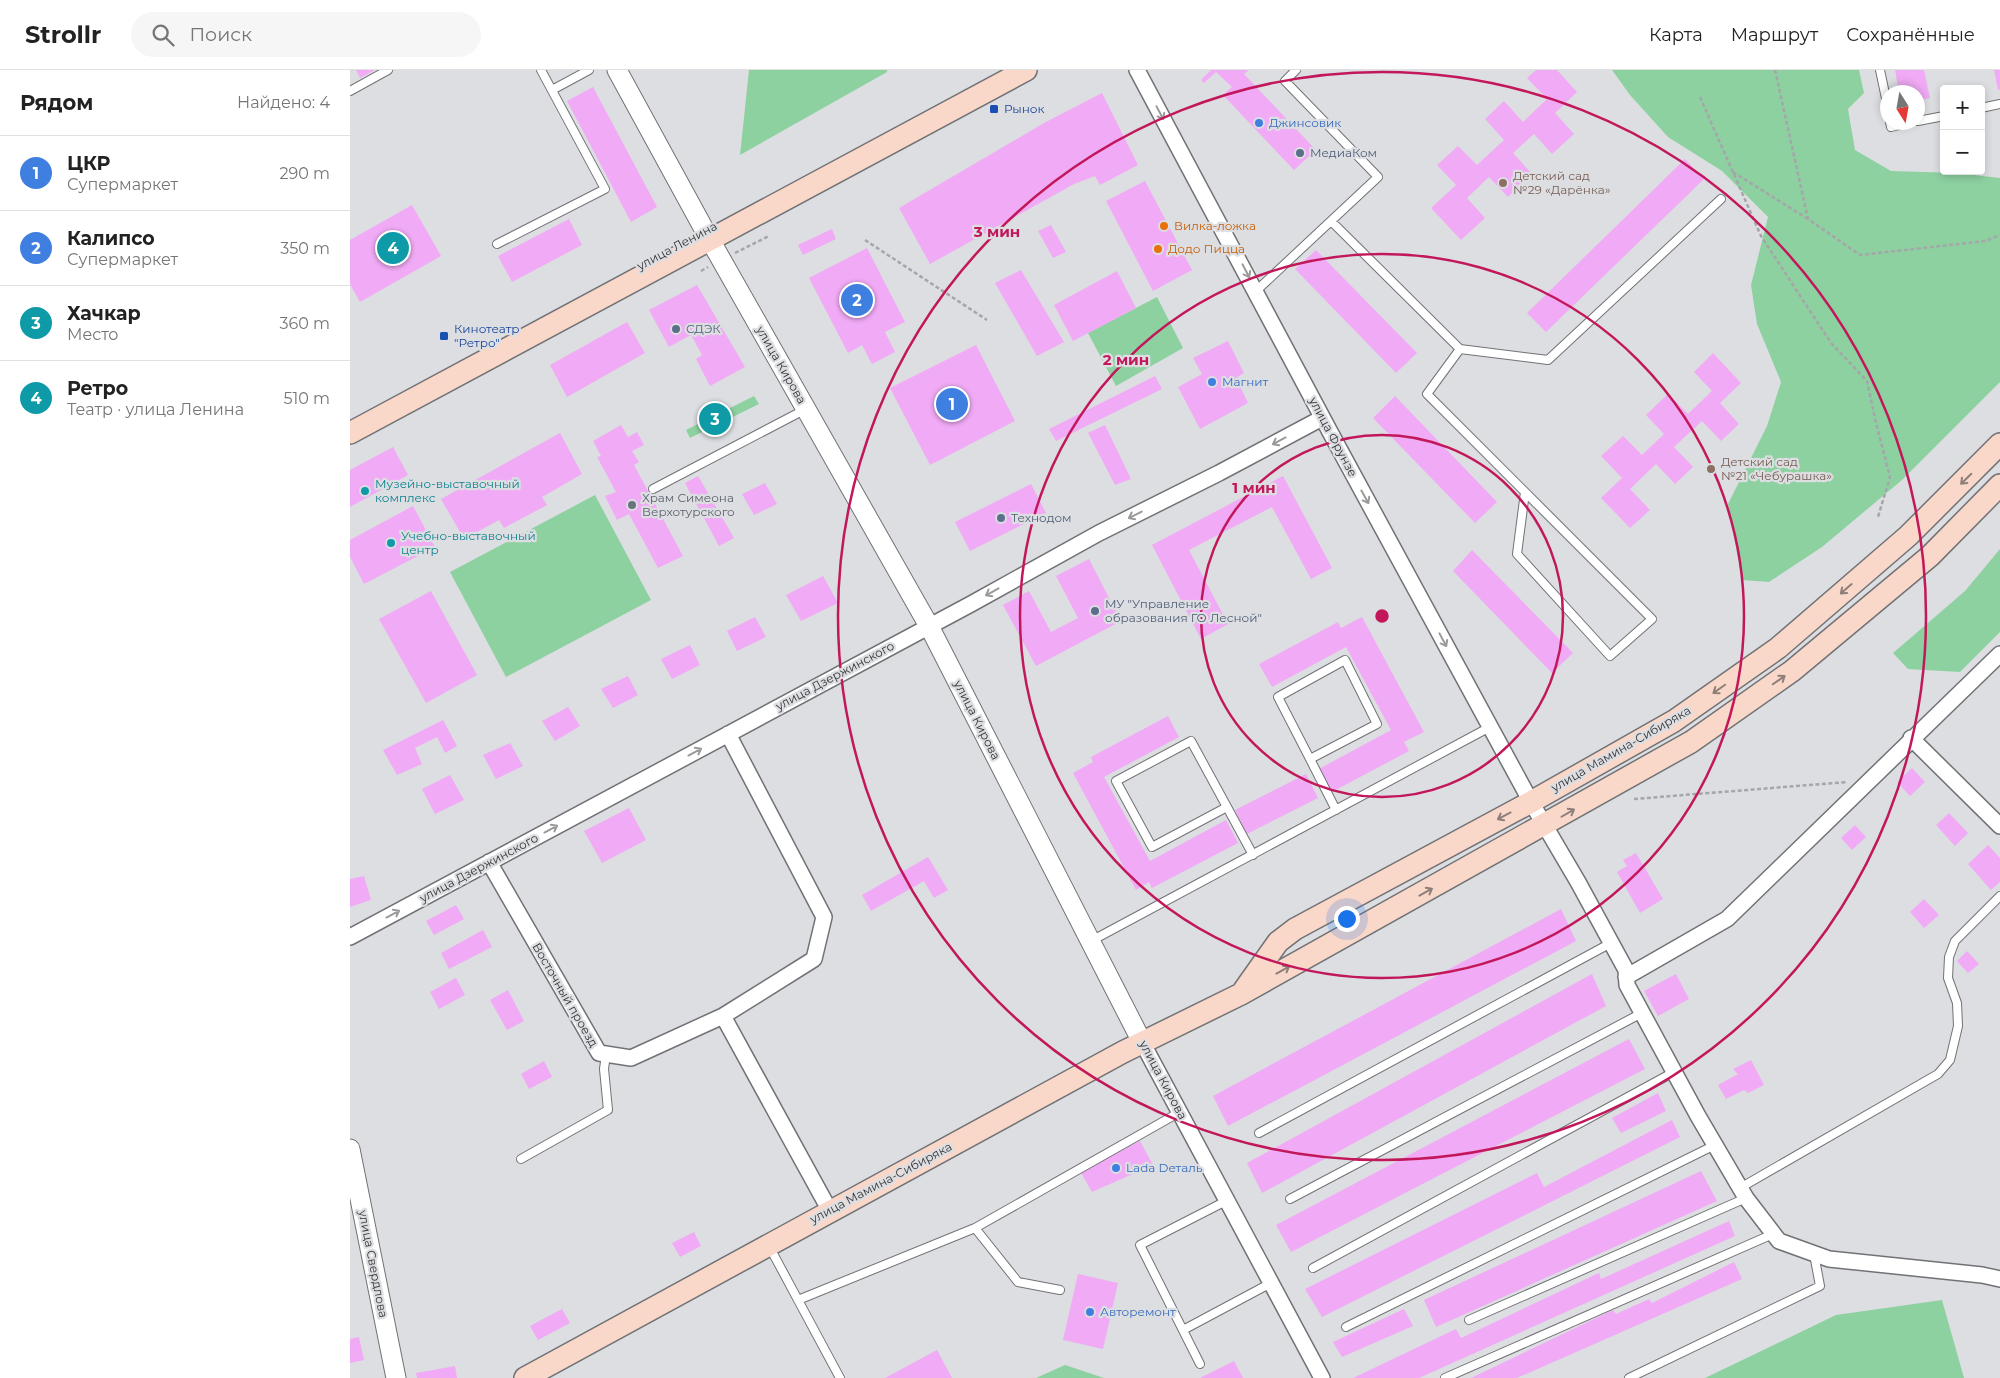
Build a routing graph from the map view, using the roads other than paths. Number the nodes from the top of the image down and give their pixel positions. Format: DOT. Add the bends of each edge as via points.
graph roads {
  1 [pos="388,70"];
  2 [pos="541,70"];
  3 [pos="590,70"];
  4 [pos="617,70"];
  5 [pos="1005,70"];
  6 [pos="1026,70"];
  7 [pos="1137,70"];
  8 [pos="1296,70"];
  9 [pos="1880,70"];
  10 [pos="1883,85"];
  11 [pos="552,90"];
  12 [pos="350,91"];
  13 [pos="2000,104"];
  14 [pos="1985,107"];
  15 [pos="1940,117"];
  16 [pos="1925,120"];
  17 [pos="1721,200"];
  18 [pos="1331,221"];
  19 [pos="707,235"];
  20 [pos="497,244"];
  21 [pos="1256,291"];
  22 [pos="1460,349"];
  23 [pos="806,409"];
  24 [pos="1322,418"];
  25 [pos="350,423"];
  26 [pos="350,434"];
  27 [pos="2000,444"];
  28 [pos="2000,485"];
  29 [pos="653,490"];
  30 [pos="1525,492"];
  31 [pos="929,626"];
  32 [pos="2000,654"];
  33 [pos="1490,727"];
  34 [pos="728,734"];
  35 [pos="1911,738"];
  36 [pos="1310,759"];
  37 [pos="1531,802"];
  38 [pos="1226,807"];
  39 [pos="1336,810"];
  40 [pos="1545,826"];
  41 [pos="2000,826"];
  42 [pos="1252,855"];
  43 [pos="489,862"];
  44 [pos="2000,896"];
  45 [pos="350,937"];
  46 [pos="1090,942"];
  47 [pos="1611,943"];
  48 [pos="1626,977"];
  49 [pos="1241,994"];
  50 [pos="1642,1013"];
  51 [pos="723,1016"];
  52 [pos="1143,1044"];
  53 [pos="606,1054"];
  54 [pos="1674,1072"];
  55 [pos="1180,1112"];
  56 [pos="1259,1133"];
  57 [pos="1715,1145"];
  58 [pos="350,1149"];
  59 [pos="521,1159"];
  60 [pos="1743,1193"];
  61 [pos="1290,1199"];
  62 [pos="1228,1200"];
  63 [pos="830,1210"];
  64 [pos="975,1228"];
  65 [pos="1773,1234"];
  66 [pos="768,1244"];
  67 [pos="1814,1254"];
  68 [pos="1313,1268"];
  69 [pos="2000,1279"];
  70 [pos="1272,1283"];
  71 [pos="1060,1290"];
  72 [pos="798,1300"];
  73 [pos="1470,1320"];
  74 [pos="1346,1327"];
  75 [pos="1183,1330"];
  76 [pos="1200,1364"];
  77 [pos="396,1378"];
  78 [pos="525,1378"];
  79 [pos="840,1378"];
  80 [pos="1322,1378"];
  81 [pos="1445,1378"];
  82 [pos="1629,1378"];
  1 -- 12 [label="lane"];
  2 -- 11 [label="lane"];
  3 -- 11 [label="lane"];
  4 -- 19 [label="street, улица Кирова"];
  5 -- 19 [label="main road, улица Ленина"];
  6 -- 19 [label="main road"];
  7 -- 21 [label="street, улица Фрунзе, one-way"];
  8 -- 18 [label="lane" via="1285,81 1378,177"];
  9 -- 10 [label="lane"];
  11 -- 20 [label="lane" via="605,189"];
  13 -- 14 [label="lane"];
  15 -- 16 [label="lane"];
  17 -- 22 [label="lane" via="1548,360"];
  18 -- 21 [label="lane"];
  18 -- 22 [label="lane"];
  19 -- 23 [label="street, улица Кирова"];
  19 -- 25 [label="main road, улица Ленина"];
  19 -- 26 [label="main road"];
  21 -- 24 [label="street, улица Фрунзе"];
  22 -- 30 [label="lane" via="1427,394"];
  23 -- 29 [label="lane"];
  23 -- 31 [label="street, улица Кирова"];
  24 -- 31 [label="street, улица Дзержинского, one-way" via="1099,533"];
  24 -- 33 [label="street, улица Фрунзе, one-way"];
  27 -- 37 [label="main road, улица Мамина-Сибиряка, one-way" via="1908,536 1778,648 1674,721"];
  40 -- 28 [label="main road, улица Мамина-Сибиряка, one-way" via="1691,742 1792,671 1930,556"];
  30 -- 30 [label="lane" via="1652,619 1610,656 1517,554"];
  31 -- 34 [label="street, улица Дзержинского"];
  31 -- 46 [label="street, улица Кирова"];
  32 -- 35 [label="street"];
  33 -- 37 [label="street, улица Фрунзе"];
  33 -- 39 [label="lane"];
  43 -- 34 [label="street, улица Дзержинского, one-way"];
  34 -- 51 [label="street, Восточный проезд" via="824,917 814,959"];
  35 -- 41 [label="street"];
  35 -- 48 [label="street" via="1727,919"];
  36 -- 36 [label="lane" via="1376,724 1345,660 1278,697"];
  36 -- 39 [label="lane"];
  37 -- 40 [label="street, улица Фрунзе"];
  37 -- 49 [label="main road, улица Мамина-Сибиряка, one-way" via="1295,929 1278,942"];
  38 -- 38 [label="lane" via="1152,847 1116,781 1191,741"];
  38 -- 42 [label="lane"];
  39 -- 42 [label="lane"];
  40 -- 47 [label="street, улица Фрунзе"];
  49 -- 40 [label="main road, улица Мамина-Сибиряка, one-way"];
  42 -- 46 [label="lane"];
  45 -- 43 [label="street, улица Дзержинского, one-way"];
  43 -- 53 [label="street, Восточный проезд" via="599,1053"];
  44 -- 60 [label="lane" via="1955,941 1949,957 1948,978 1957,1003 1958,1026 1950,1060 1938,1074"];
  46 -- 52 [label="street, улица Кирова"];
  47 -- 48 [label="street, улица Фрунзе" via="1626,970"];
  47 -- 56 [label="lane"];
  48 -- 50 [label="street, улица Фрунзе"];
  49 -- 52 [label="main road, улица Мамина-Сибиряка"];
  50 -- 54 [label="street, улица Фрунзе"];
  50 -- 61 [label="lane"];
  51 -- 53 [label="street, Восточный проезд" via="631,1058"];
  51 -- 63 [label="street"];
  52 -- 55 [label="street, улица Кирова"];
  52 -- 63 [label="main road, улица Мамина-Сибиряка"];
  53 -- 59 [label="lane" via="608,1110"];
  54 -- 57 [label="street, улица Фрунзе"];
  54 -- 68 [label="lane"];
  55 -- 62 [label="street, улица Кирова"];
  55 -- 64 [label="lane"];
  57 -- 60 [label="street, улица Фрунзе"];
  57 -- 74 [label="lane"];
  58 -- 77 [label="street, улица Свердлова"];
  60 -- 65 [label="street, улица Фрунзе"];
  60 -- 73 [label="lane"];
  62 -- 70 [label="street, улица Кирова"];
  62 -- 75 [label="lane" via="1140,1245"];
  63 -- 66 [label="main road, улица Мамина-Сибиряка"];
  64 -- 71 [label="lane" via="1018,1282"];
  64 -- 72 [label="lane"];
  65 -- 67 [label="street" via="1778,1241"];
  65 -- 81 [label="lane"];
  66 -- 72 [label="lane"];
  66 -- 78 [label="main road, улица Мамина-Сибиряка"];
  67 -- 69 [label="street" via="1829,1259"];
  67 -- 82 [label="lane" via="1820,1286"];
  70 -- 75 [label="lane"];
  70 -- 80 [label="street, улица Кирова"];
  72 -- 79 [label="lane"];
  75 -- 76 [label="lane"];
}
